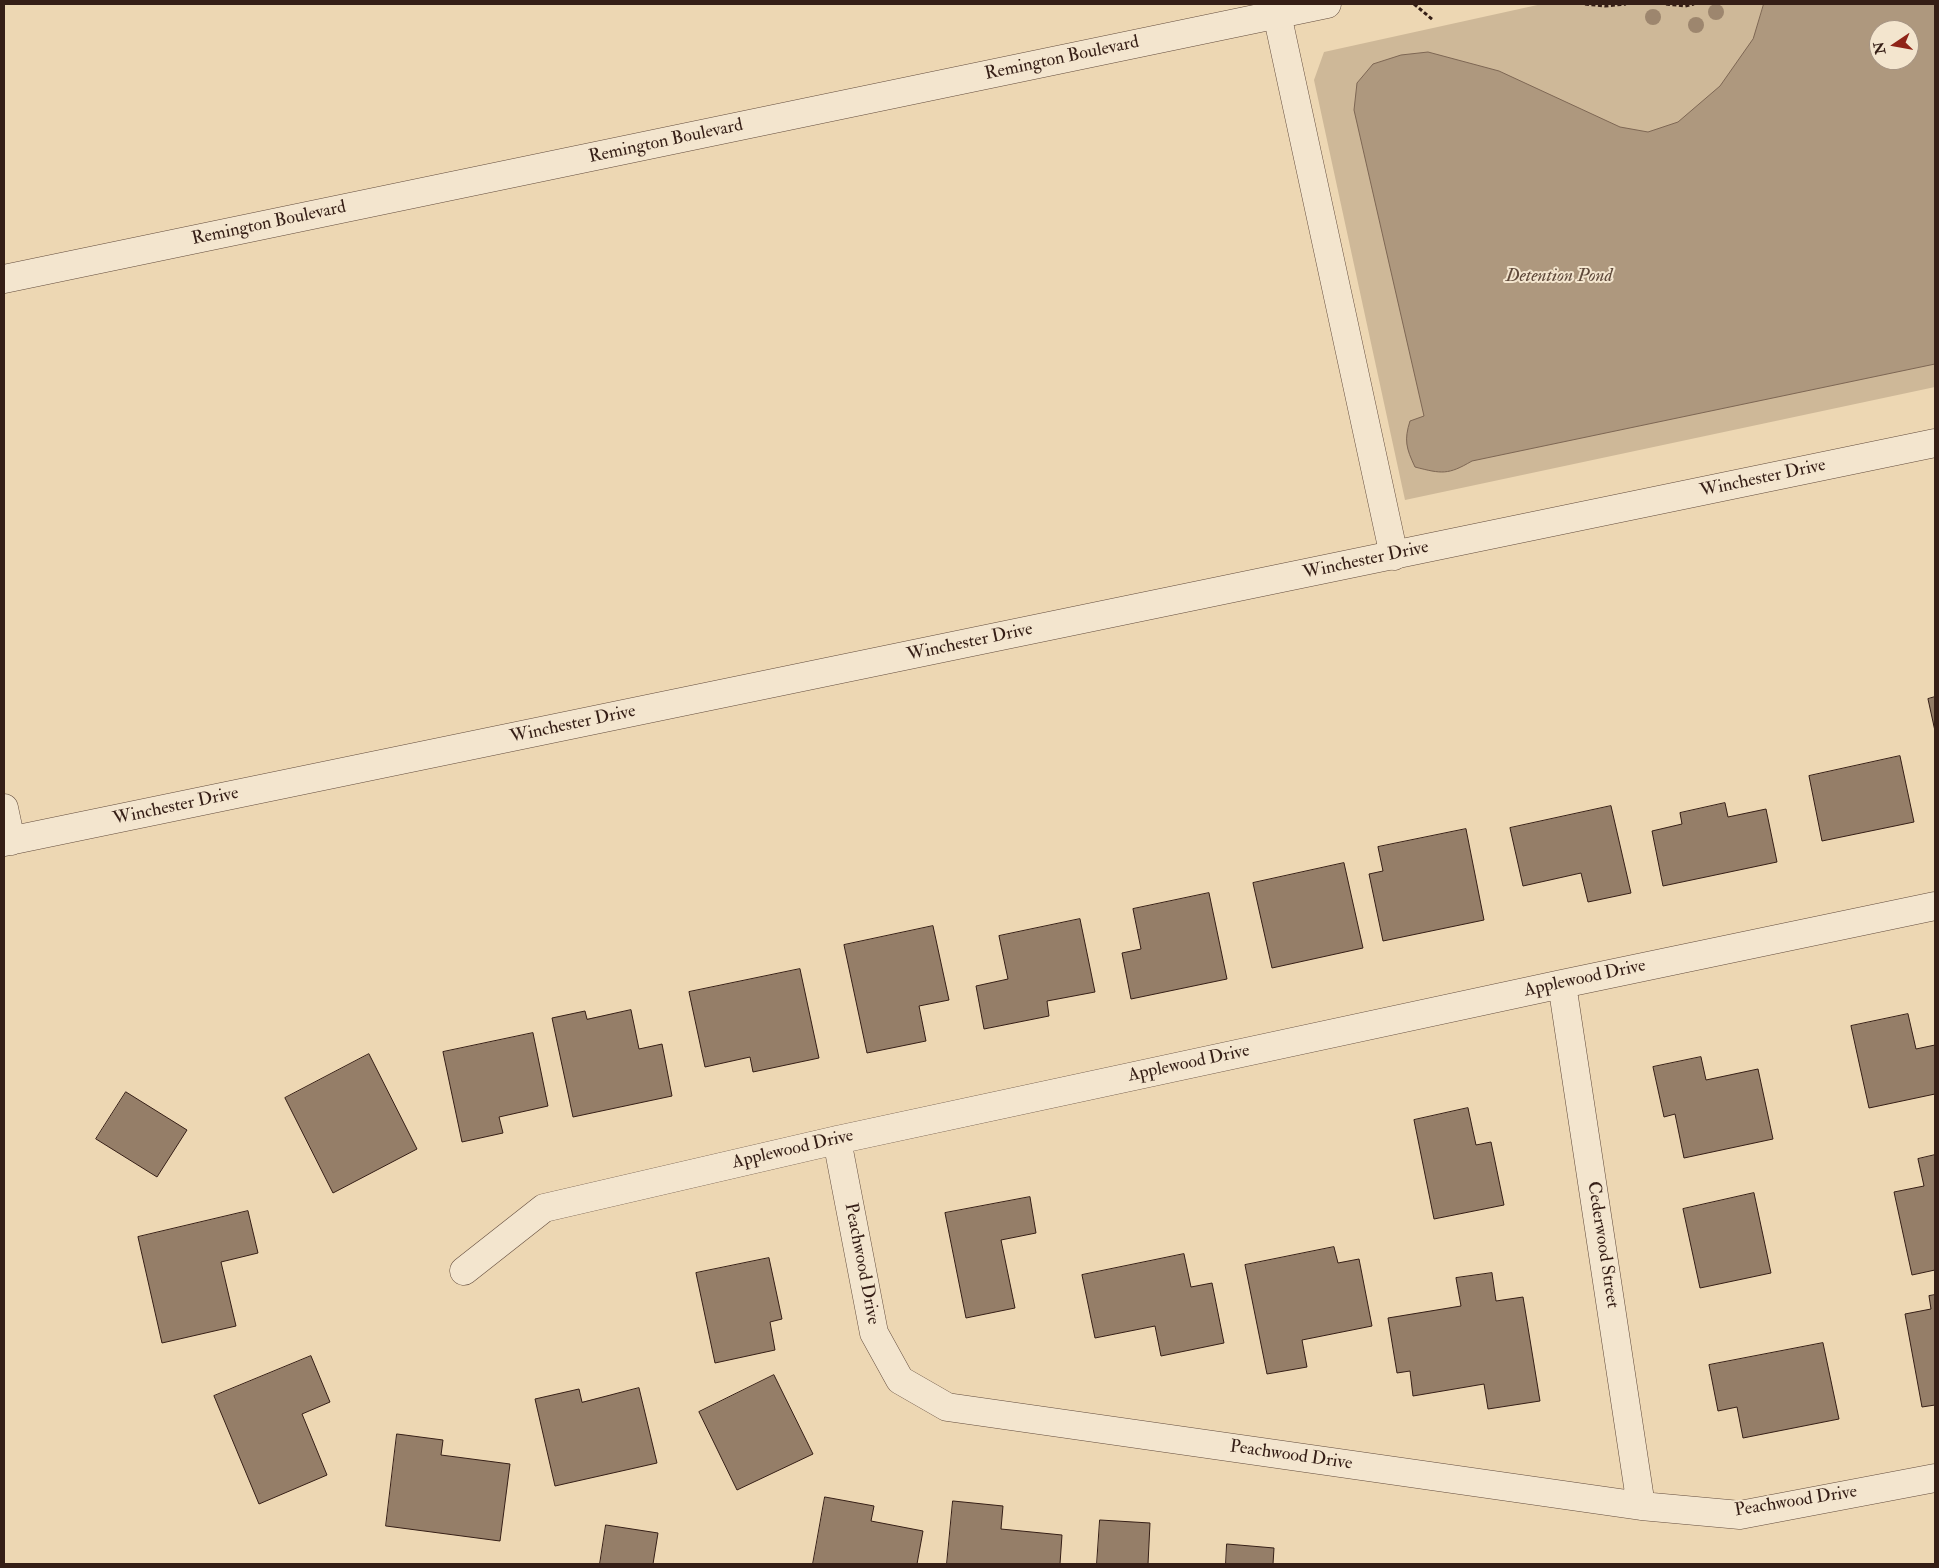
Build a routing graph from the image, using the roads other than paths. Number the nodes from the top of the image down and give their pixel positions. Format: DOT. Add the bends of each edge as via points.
graph roads {
  1 [pos="1327,4"];
  2 [pos="1276,14"];
  3 [pos="4,279"];
  4 [pos="1935,443"];
  5 [pos="1394,556"];
  6 [pos="4,808"];
  7 [pos="7,842"];
  8 [pos="1935,906"];
  9 [pos="1562,984"];
  10 [pos="837,1140"];
  11 [pos="464,1271"];
  12 [pos="1935,1478"];
  13 [pos="1641,1506"];
  1 -- 2 [label="street, Remington Boulevard"];
  2 -- 3 [label="street, Remington Boulevard"];
  2 -- 5 [label="street"];
  4 -- 5 [label="street, Winchester Drive"];
  5 -- 7 [label="street, Winchester Drive"];
  6 -- 7 [label="street"];
  8 -- 9 [label="street, Applewood Drive"];
  9 -- 10 [label="street, Applewood Drive"];
  9 -- 13 [label="street, Cederwood Street"];
  10 -- 11 [label="street, Applewood Drive" via="544,1208"];
  10 -- 13 [label="street, Peachwood Drive" via="874,1333 900,1380 947,1407"];
  12 -- 13 [label="street, Peachwood Drive" via="1740,1514"];
}
